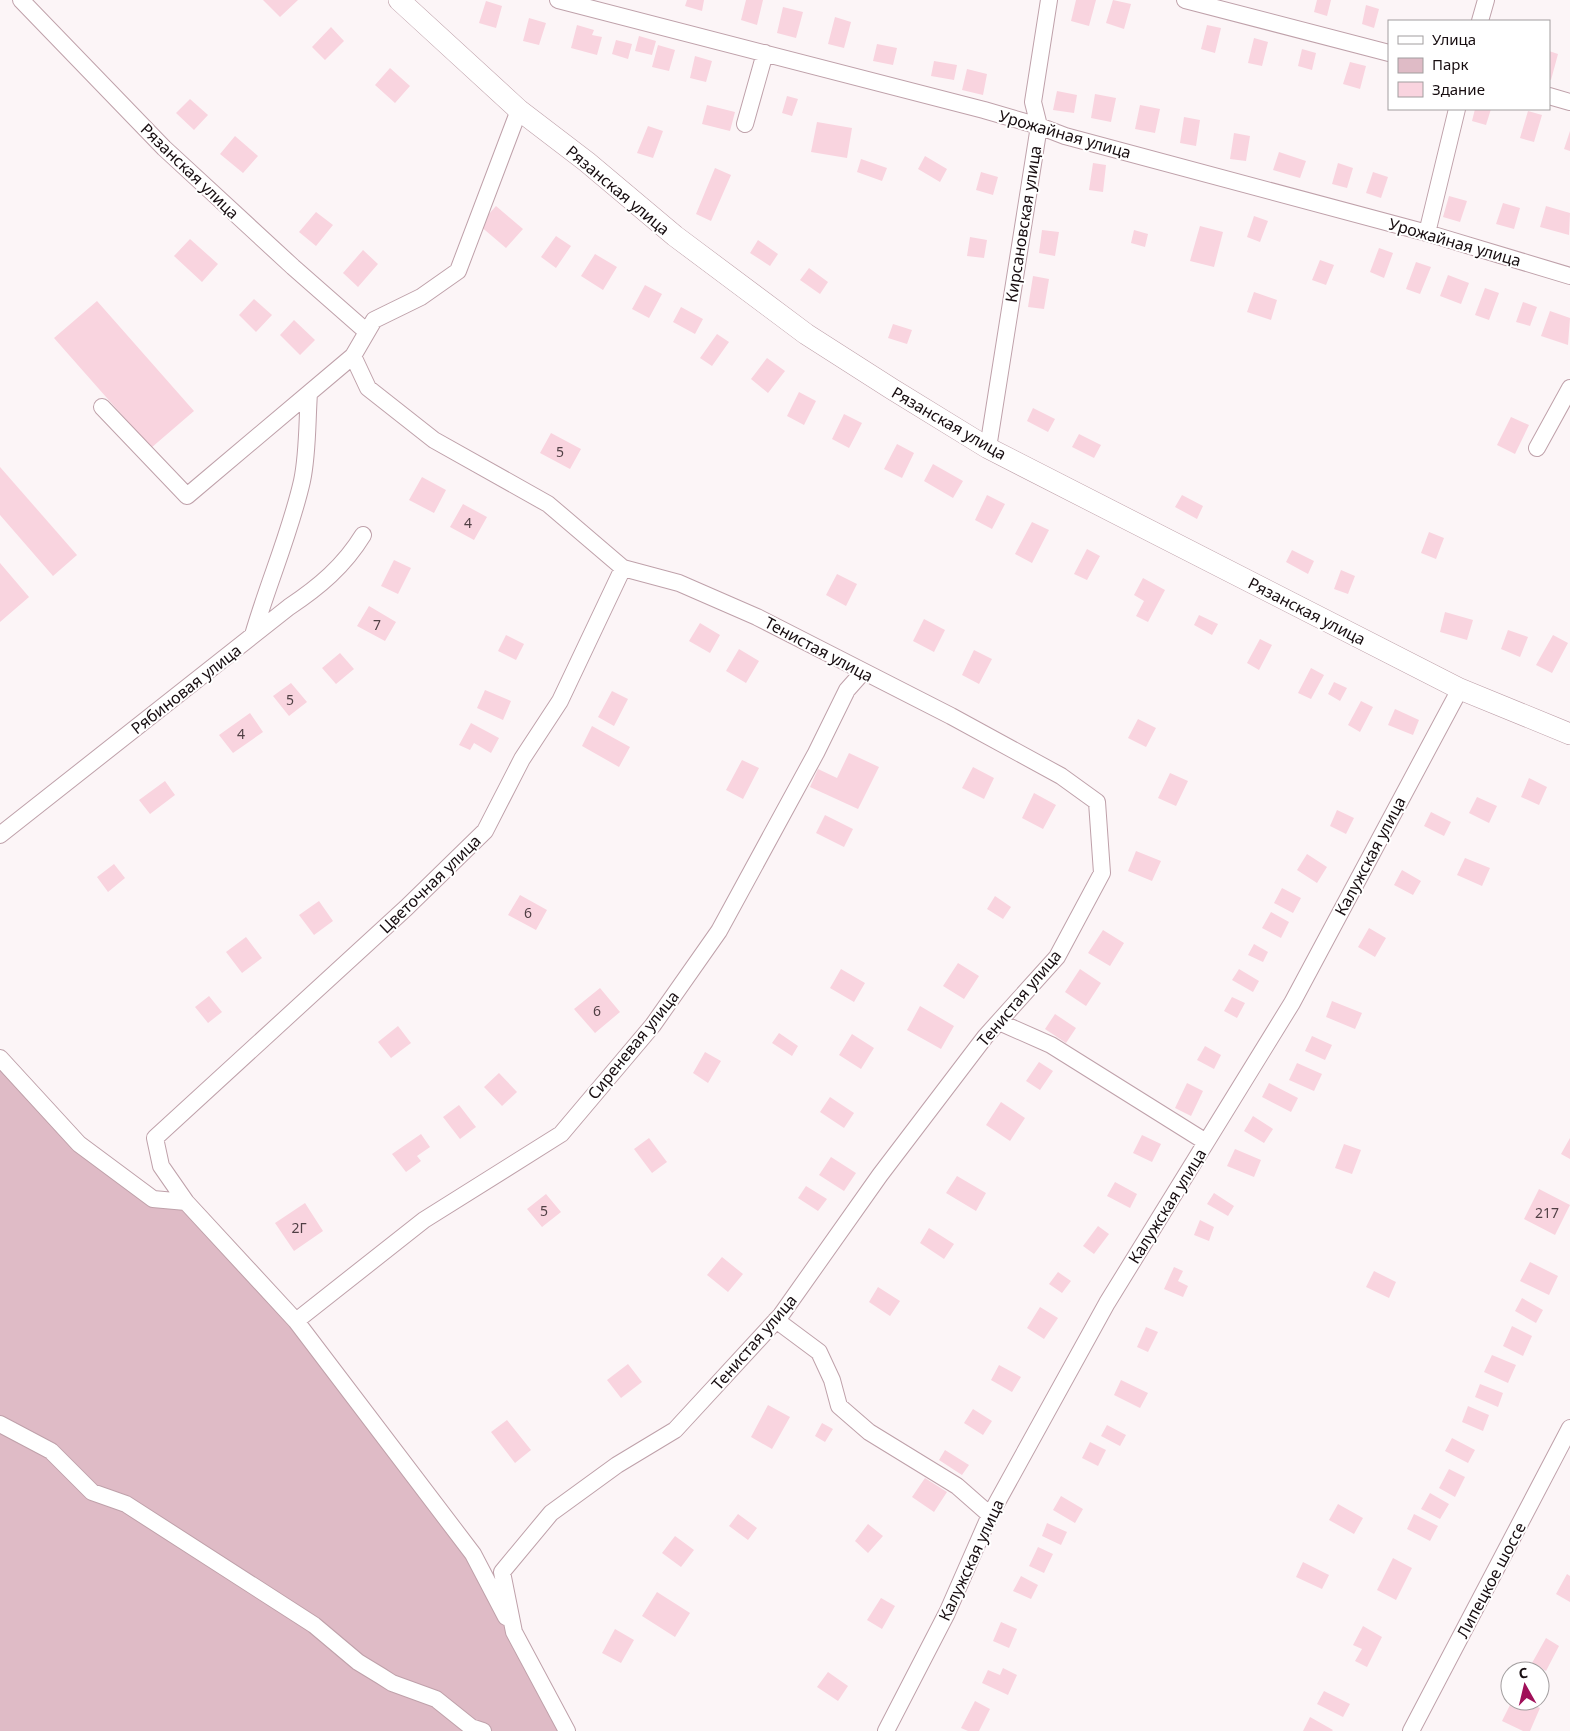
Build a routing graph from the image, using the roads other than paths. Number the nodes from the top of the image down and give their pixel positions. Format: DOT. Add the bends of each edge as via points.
graph roads {
  1 [pos="21,0"];
  2 [pos="399,0"];
  3 [pos="558,0"];
  4 [pos="1049,0"];
  5 [pos="1185,0"];
  6 [pos="1486,0"];
  7 [pos="1480,20"];
  8 [pos="1388,53"];
  9 [pos="765,54"];
  10 [pos="1550,96"];
  11 [pos="1570,102"];
  12 [pos="519,110"];
  13 [pos="1456,110"];
  14 [pos="745,124"];
  15 [pos="1039,126"];
  16 [pos="1427,233"];
  17 [pos="1570,276"];
  18 [pos="367,332"];
  19 [pos="353,356"];
  20 [pos="1570,388"];
  21 [pos="309,393"];
  22 [pos="102,407"];
  23 [pos="988,448"];
  24 [pos="1537,448"];
  25 [pos="362,535"];
  26 [pos="623,568"];
  27 [pos="253,635"];
  28 [pos="862,672"];
  29 [pos="1460,689"];
  30 [pos="1570,734"];
  31 [pos="0,835"];
  32 [pos="998,1022"];
  33 [pos="0,1058"];
  34 [pos="1206,1142"];
  35 [pos="186,1202"];
  36 [pos="776,1320"];
  37 [pos="296,1321"];
  38 [pos="0,1424"];
  39 [pos="1570,1428"];
  40 [pos="990,1515"];
  41 [pos="514,1632"];
  42 [pos="483,1731"];
  43 [pos="567,1731"];
  44 [pos="886,1731"];
  45 [pos="1411,1731"];
  1 -- 18 [label="street, Рязанская улица" via="164,148"];
  2 -- 12 [label="main road, Рязанская улица"];
  3 -- 9 [label="street, Урожайная улица"];
  4 -- 15 [label="street, Кирсановская улица" via="1033,102"];
  5 -- 8 [label="street"];
  6 -- 7 [label="street"];
  9 -- 14 [label="street"];
  9 -- 15 [label="street, Урожайная улица"];
  10 -- 11 [label="street"];
  12 -- 18 [label="street" via="458,271 421,297 374,320"];
  12 -- 23 [label="main road, Рязанская улица" via="675,236 806,334"];
  13 -- 16 [label="street"];
  15 -- 16 [label="street, Урожайная улица" via="1065,136"];
  15 -- 23 [label="street, Кирсановская улица"];
  16 -- 17 [label="street, Урожайная улица"];
  18 -- 19 [label="street"];
  19 -- 21 [label="street"];
  19 -- 26 [label="street, Тенистая улица" via="368,388 397,411 434,440 548,504"];
  20 -- 24 [label="street"];
  21 -- 22 [label="street" via="187,496"];
  21 -- 27 [label="street" via="302,479 286,541"];
  23 -- 29 [label="main road, Рязанская улица"];
  25 -- 27 [label="street, Рябиновая улица" via="353,552 322,586"];
  26 -- 28 [label="street, Тенистая улица" via="679,584 757,617"];
  26 -- 35 [label="street, Цветочная улица" via="560,701 522,759 485,832 156,1138 161,1166"];
  27 -- 31 [label="street, Рябиновая улица"];
  28 -- 32 [label="street, Тенистая улица" via="1053,771 1097,802 1102,873 1057,957"];
  28 -- 37 [label="street, Сиреневая улица" via="847,690 719,931 653,1025 561,1134 424,1220"];
  29 -- 30 [label="main road, Рязанская улица"];
  29 -- 34 [label="street, Калужская улица" via="1292,1003"];
  32 -- 34 [label="street" via="1050,1045"];
  32 -- 36 [label="street, Тенистая улица" via="880,1175"];
  33 -- 35 [label="street" via="79,1144 152,1199"];
  34 -- 40 [label="street, Калужская улица" via="1107,1303"];
  35 -- 37 [label="street"];
  36 -- 40 [label="street" via="819,1352 839,1406 869,1432 957,1486"];
  36 -- 41 [label="street, Тенистая улица" via="675,1430 617,1465 551,1513 502,1572"];
  37 -- 41 [label="street" via="473,1554"];
  38 -- 42 [label="street" via="51,1451 92,1492 126,1504 314,1625 358,1662 386,1680 436,1698 471,1727"];
  39 -- 45 [label="street, Липецкое шоссе"];
  40 -- 44 [label="street, Калужская улица" via="947,1612"];
  41 -- 43 [label="street, Тенистая улица"];
}
